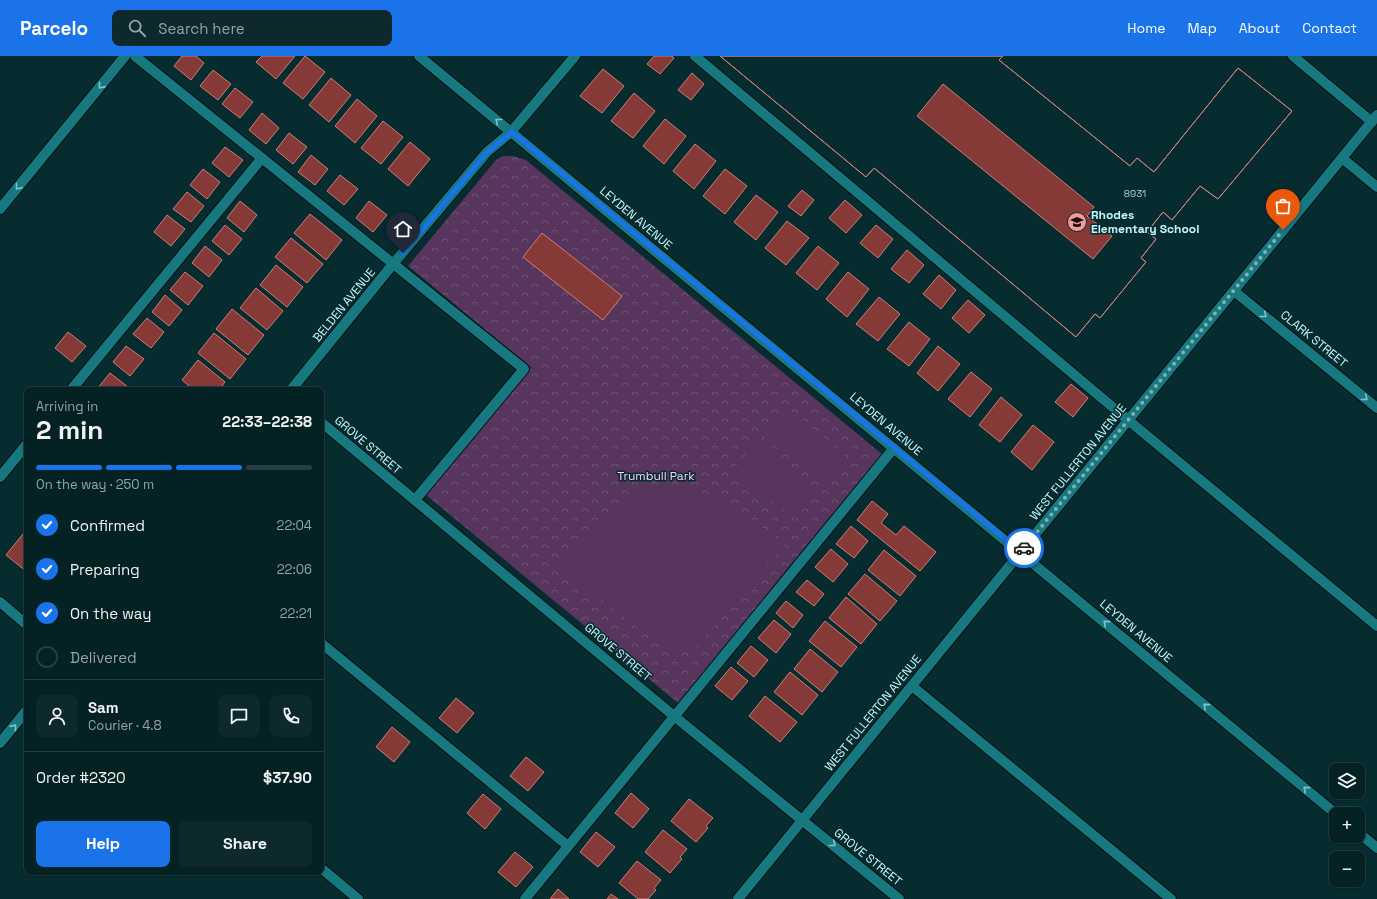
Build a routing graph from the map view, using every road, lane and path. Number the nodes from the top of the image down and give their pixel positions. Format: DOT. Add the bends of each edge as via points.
graph roads {
  1 [pos="125,56"];
  2 [pos="135,56"];
  3 [pos="419,56"];
  4 [pos="575,56"];
  5 [pos="695,56"];
  6 [pos="1293,56"];
  7 [pos="1374,119"];
  8 [pos="512,132"];
  9 [pos="262,158"];
  10 [pos="1342,158"];
  11 [pos="1377,187"];
  12 [pos="0,209"];
  13 [pos="393,264"];
  14 [pos="1234,291"];
  15 [pos="73,387"];
  16 [pos="293,387"];
  17 [pos="1377,408"];
  18 [pos="1128,420"];
  19 [pos="324,424"];
  20 [pos="24,448"];
  21 [pos="894,448"];
  22 [pos="0,477"];
  23 [pos="415,500"];
  24 [pos="1021,552"];
  25 [pos="0,602"];
  26 [pos="24,622"];
  27 [pos="1377,626"];
  28 [pos="324,645"];
  29 [pos="912,686"];
  30 [pos="24,714"];
  31 [pos="674,716"];
  32 [pos="0,743"];
  33 [pos="1329,808"];
  34 [pos="803,820"];
  35 [pos="1365,838"];
  36 [pos="568,846"];
  37 [pos="1377,848"];
  38 [pos="324,871"];
  39 [pos="358,899"];
  40 [pos="525,899"];
  41 [pos="738,899"];
  42 [pos="899,899"];
  43 [pos="1171,899"];
  1 -- 12 [label="street, one-way"];
  2 -- 9 [label="street"];
  8 -- 3 [label="street, LEYDEN AVENUE, one-way"];
  4 -- 8 [label="street, BELDEN AVENUE"];
  5 -- 18 [label="street"];
  6 -- 7 [label="street"];
  7 -- 10 [label="street, WEST FULLERTON AVENUE"];
  8 -- 13 [label="street, BELDEN AVENUE" via="487,152"];
  8 -- 21 [label="street, LEYDEN AVENUE"];
  9 -- 13 [label="street"];
  9 -- 15 [label="street"];
  10 -- 11 [label="street"];
  10 -- 14 [label="street, WEST FULLERTON AVENUE"];
  13 -- 16 [label="street, BELDEN AVENUE"];
  13 -- 23 [label="street" via="524,369"];
  14 -- 17 [label="street, CLARK STREET, one-way"];
  14 -- 18 [label="street, WEST FULLERTON AVENUE"];
  18 -- 24 [label="street, WEST FULLERTON AVENUE"];
  18 -- 27 [label="street"];
  19 -- 23 [label="street, GROVE STREET"];
  20 -- 22 [label="street"];
  21 -- 24 [label="street, LEYDEN AVENUE"];
  21 -- 31 [label="street"];
  23 -- 31 [label="street, GROVE STREET"];
  24 -- 29 [label="street, WEST FULLERTON AVENUE"];
  33 -- 24 [label="street, LEYDEN AVENUE, one-way"];
  25 -- 26 [label="street"];
  28 -- 36 [label="street"];
  29 -- 34 [label="street, WEST FULLERTON AVENUE"];
  29 -- 43 [label="street"];
  32 -- 30 [label="street, one-way"];
  31 -- 34 [label="street, GROVE STREET"];
  31 -- 36 [label="street"];
  34 -- 41 [label="street, WEST FULLERTON AVENUE"];
  34 -- 42 [label="street, GROVE STREET, one-way"];
  35 -- 37 [label="street"];
  36 -- 40 [label="street"];
  38 -- 39 [label="street"];
}
